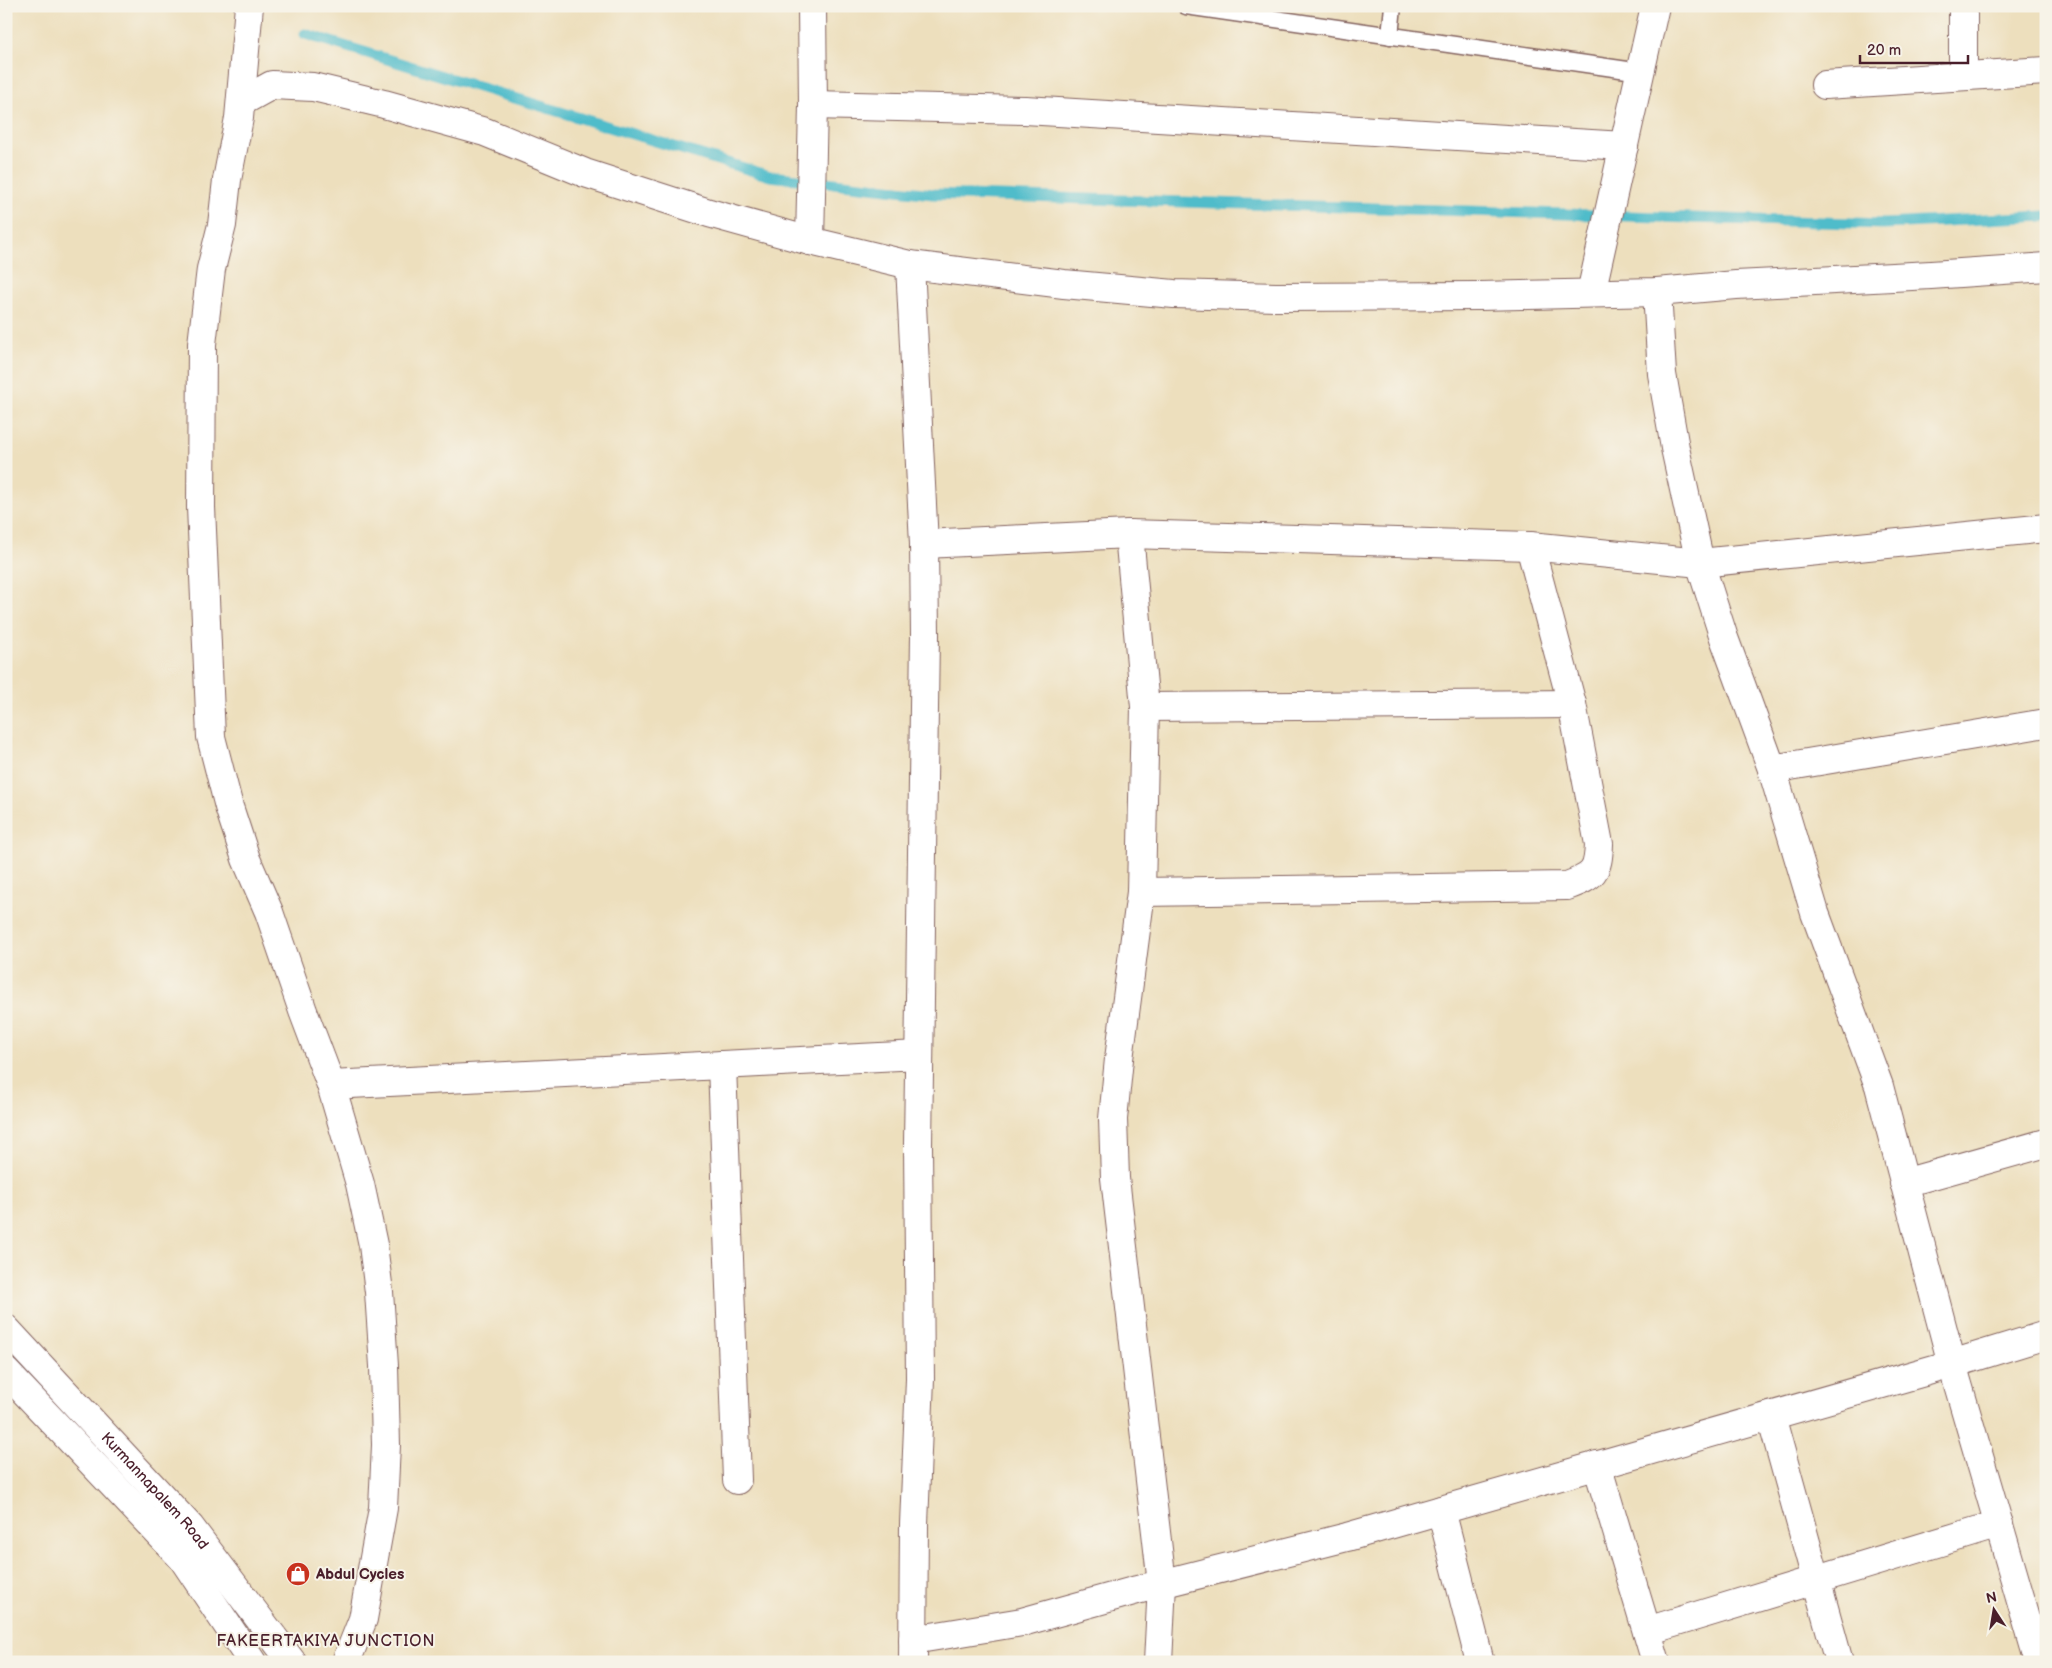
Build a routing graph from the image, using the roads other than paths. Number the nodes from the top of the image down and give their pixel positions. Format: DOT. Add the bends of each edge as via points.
graph roads {
  1 [pos="249,6"];
  2 [pos="812,6"];
  3 [pos="1186,6"];
  4 [pos="1393,6"];
  5 [pos="1656,6"];
  6 [pos="1963,6"];
  7 [pos="1390,36"];
  8 [pos="2046,71"];
  9 [pos="1641,72"];
  10 [pos="1963,76"];
  11 [pos="1825,86"];
  12 [pos="241,102"];
  13 [pos="813,105"];
  14 [pos="1624,146"];
  15 [pos="810,241"];
  16 [pos="910,265"];
  17 [pos="2046,267"];
  18 [pos="1657,292"];
  19 [pos="1591,293"];
  20 [pos="2046,528"];
  21 [pos="1129,534"];
  22 [pos="924,544"];
  23 [pos="1530,546"];
  24 [pos="1700,563"];
  25 [pos="1572,704"];
  26 [pos="1145,708"];
  27 [pos="2046,724"];
  28 [pos="1772,769"];
  29 [pos="1141,892"];
  30 [pos="919,1055"];
  31 [pos="722,1065"];
  32 [pos="331,1085"];
  33 [pos="2046,1143"];
  34 [pos="1904,1183"];
  35 [pos="6,1329"];
  36 [pos="2046,1335"];
  37 [pos="1952,1364"];
  38 [pos="6,1372"];
  39 [pos="1771,1416"];
  40 [pos="1597,1464"];
  41 [pos="736,1480"];
  42 [pos="1441,1510"];
  43 [pos="1999,1524"];
  44 [pos="1815,1579"];
  45 [pos="1162,1584"];
  46 [pos="1647,1631"];
  47 [pos="913,1651"];
  48 [pos="252,1662"];
  49 [pos="292,1662"];
  50 [pos="346,1662"];
  51 [pos="1158,1662"];
  52 [pos="1480,1662"];
  53 [pos="1656,1662"];
  54 [pos="1839,1662"];
  55 [pos="2039,1662"];
  1 -- 12 [label="street"];
  2 -- 13 [label="street"];
  3 -- 7 [label="lane"];
  4 -- 7 [label="lane"];
  5 -- 9 [label="street"];
  6 -- 10 [label="street"];
  7 -- 9 [label="lane"];
  8 -- 10 [label="street"];
  9 -- 14 [label="street"];
  10 -- 11 [label="street"];
  12 -- 15 [label="street" via="272,85 313,87 367,100 485,132 585,173"];
  12 -- 32 [label="street" via="222,225 211,269 202,344 201,507 211,737 246,859 269,912"];
  13 -- 14 [label="street" via="1025,110"];
  13 -- 15 [label="street"];
  14 -- 19 [label="street"];
  15 -- 16 [label="street"];
  16 -- 19 [label="street" via="1174,294 1361,298"];
  16 -- 22 [label="street"];
  17 -- 18 [label="street" via="1931,276 1736,284"];
  18 -- 19 [label="street"];
  18 -- 24 [label="street" via="1662,374 1674,448"];
  20 -- 24 [label="street"];
  21 -- 22 [label="street"];
  21 -- 23 [label="street"];
  21 -- 26 [label="street"];
  22 -- 30 [label="street"];
  23 -- 24 [label="street"];
  23 -- 25 [label="street"];
  24 -- 28 [label="street"];
  25 -- 26 [label="street"];
  25 -- 29 [label="street" via="1599,844 1598,864 1586,879 1567,886"];
  26 -- 29 [label="street"];
  27 -- 28 [label="street"];
  28 -- 34 [label="street" via="1815,912 1879,1086"];
  29 -- 45 [label="street" via="1114,1110 1115,1178"];
  30 -- 31 [label="street"];
  30 -- 47 [label="street" via="920,1380"];
  31 -- 32 [label="street"];
  31 -- 41 [label="street"];
  32 -- 50 [label="street" via="360,1184 373,1245 384,1366 386,1445 383,1508 363,1619"];
  33 -- 34 [label="street"];
  34 -- 37 [label="street"];
  35 -- 49 [label="street, Kurmannapalem Road" via="190,1527"];
  36 -- 37 [label="street"];
  37 -- 39 [label="street"];
  37 -- 43 [label="street"];
  38 -- 48 [label="street" via="183,1559"];
  39 -- 40 [label="street"];
  39 -- 44 [label="street"];
  40 -- 42 [label="street"];
  40 -- 46 [label="street"];
  42 -- 45 [label="street"];
  42 -- 52 [label="street"];
  43 -- 44 [label="street"];
  43 -- 55 [label="street"];
  44 -- 46 [label="street"];
  44 -- 54 [label="street"];
  45 -- 47 [label="street"];
  45 -- 51 [label="street"];
  46 -- 53 [label="street"];
}
